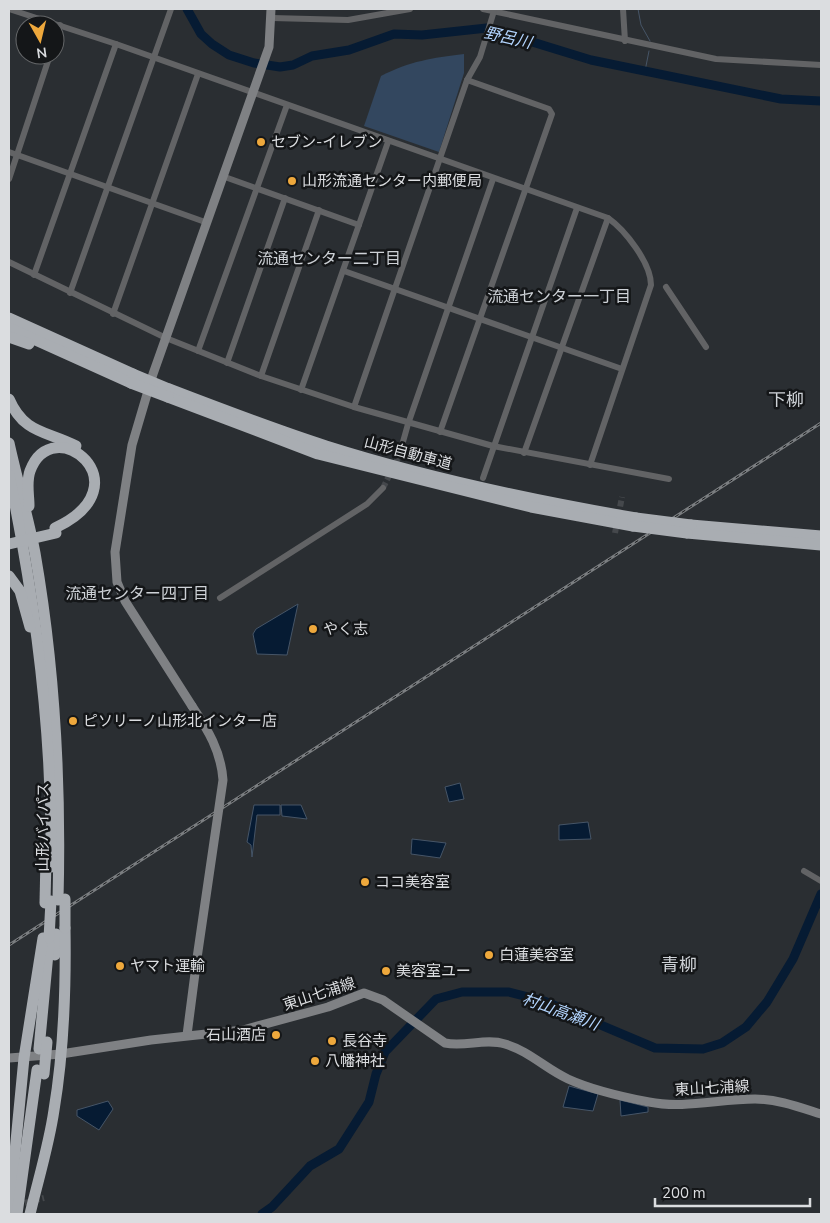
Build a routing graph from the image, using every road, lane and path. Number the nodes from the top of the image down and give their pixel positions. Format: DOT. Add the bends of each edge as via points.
graph roads {
  1 [pos="9,9"];
  2 [pos="171,9"];
  3 [pos="410,9"];
  4 [pos="483,9"];
  5 [pos="623,9"];
  6 [pos="494,11"];
  7 [pos="272,13"];
  8 [pos="28,15"];
  9 [pos="65,27"];
  10 [pos="625,40"];
  11 [pos="116,44"];
  12 [pos="152,57"];
  13 [pos="47,65"];
  14 [pos="821,65"];
  15 [pos="198,74"];
  16 [pos="467,80"];
  17 [pos="254,90"];
  18 [pos="287,105"];
  19 [pos="388,142"];
  20 [pos="9,152"];
  21 [pos="17,155"];
  22 [pos="441,160"];
  23 [pos="70,173"];
  24 [pos="222,176"];
  25 [pos="493,179"];
  26 [pos="9,180"];
  27 [pos="108,186"];
  28 [pos="258,188"];
  29 [pos="526,190"];
  30 [pos="286,198"];
  31 [pos="152,202"];
  32 [pos="577,208"];
  33 [pos="319,210"];
  34 [pos="608,218"];
  35 [pos="205,222"];
  36 [pos="360,224"];
  37 [pos="9,262"];
  38 [pos="344,271"];
  39 [pos="34,275"];
  40 [pos="666,287"];
  41 [pos="394,289"];
  42 [pos="70,293"];
  43 [pos="448,307"];
  44 [pos="113,314"];
  45 [pos="480,319"];
  46 [pos="9,322"];
  47 [pos="9,337"];
  48 [pos="166,338"];
  49 [pos="532,338"];
  50 [pos="562,347"];
  51 [pos="706,347"];
  52 [pos="198,351"];
  53 [pos="227,363"];
  54 [pos="622,369"];
  55 [pos="261,376"];
  56 [pos="132,378"];
  57 [pos="301,390"];
  58 [pos="9,399"];
  59 [pos="354,407"];
  60 [pos="408,424"];
  61 [pos="440,432"];
  62 [pos="9,443"];
  63 [pos="493,446"];
  64 [pos="524,453"];
  65 [pos="399,456"];
  66 [pos="590,465"];
  67 [pos="9,475"];
  68 [pos="483,478"];
  69 [pos="669,479"];
  70 [pos="384,488"];
  71 [pos="689,529"];
  72 [pos="55,530"];
  73 [pos="821,536"];
  74 [pos="9,539"];
  75 [pos="9,544"];
  76 [pos="821,545"];
  77 [pos="9,576"];
  78 [pos="220,598"];
  79 [pos="44,608"];
  80 [pos="50,765"];
  81 [pos="56,820"];
  82 [pos="804,871"];
  83 [pos="821,881"];
  84 [pos="53,935"];
  85 [pos="187,1036"];
  86 [pos="61,1054"];
  87 [pos="9,1058"];
  88 [pos="24,1058"];
  89 [pos="40,1072"];
  90 [pos="821,1114"];
  91 [pos="10,1214"];
  92 [pos="17,1214"];
  93 [pos="24,1214"];
  94 [pos="30,1214"];
  1 -- 8 [label="street"];
  2 -- 12 [label="street"];
  3 -- 7 [label="street" via="348,20"];
  4 -- 6 [label="street"];
  5 -- 10 [label="street"];
  6 -- 10 [label="street"];
  6 -- 16 [label="street" via="480,57"];
  7 -- 17 [label="street" via="269,47"];
  9 -- 11 [label="street"];
  10 -- 14 [label="street" via="716,59"];
  11 -- 12 [label="street"];
  11 -- 23 [label="street"];
  12 -- 15 [label="street"];
  12 -- 27 [label="street"];
  13 -- 21 [label="street"];
  15 -- 17 [label="street"];
  15 -- 31 [label="street"];
  16 -- 22 [label="street"];
  16 -- 29 [label="street" via="550,109 552,114"];
  17 -- 18 [label="street"];
  17 -- 24 [label="street"];
  18 -- 19 [label="street"];
  18 -- 28 [label="street"];
  19 -- 22 [label="street"];
  19 -- 36 [label="street"];
  20 -- 21 [label="street"];
  21 -- 23 [label="street"];
  21 -- 26 [label="street"];
  22 -- 25 [label="street"];
  22 -- 41 [label="street"];
  23 -- 27 [label="street"];
  23 -- 39 [label="street"];
  24 -- 28 [label="street"];
  24 -- 35 [label="street"];
  25 -- 29 [label="street"];
  25 -- 43 [label="street"];
  27 -- 31 [label="street"];
  27 -- 42 [label="street"];
  28 -- 30 [label="street"];
  28 -- 52 [label="street"];
  29 -- 32 [label="street"];
  29 -- 45 [label="street"];
  30 -- 33 [label="street"];
  30 -- 53 [label="street"];
  31 -- 35 [label="street"];
  31 -- 44 [label="street"];
  32 -- 34 [label="street"];
  32 -- 49 [label="street"];
  33 -- 36 [label="street"];
  33 -- 55 [label="street"];
  34 -- 50 [label="street"];
  34 -- 54 [label="street" via="624,232 651,277 651,290"];
  35 -- 48 [label="street"];
  36 -- 38 [label="street"];
  37 -- 39 [label="street"];
  38 -- 41 [label="street"];
  38 -- 57 [label="street"];
  39 -- 42 [label="street"];
  40 -- 51 [label="street"];
  41 -- 43 [label="street"];
  41 -- 59 [label="street"];
  42 -- 44 [label="street"];
  43 -- 45 [label="street"];
  43 -- 60 [label="street"];
  44 -- 48 [label="street"];
  45 -- 49 [label="street"];
  45 -- 61 [label="street"];
  46 -- 56 [label="highway, 山形自動車道"];
  47 -- 56 [label="highway"];
  48 -- 52 [label="street"];
  48 -- 85 [label="street, bridge" via="132,445 115,566 125,601 192,706 222,763 223,780"];
  49 -- 50 [label="street"];
  49 -- 63 [label="street"];
  50 -- 54 [label="street"];
  50 -- 64 [label="street"];
  52 -- 53 [label="street"];
  53 -- 55 [label="street"];
  54 -- 66 [label="street"];
  55 -- 57 [label="street"];
  56 -- 71 [label="highway, 山形自動車道, bridge" via="318,454 531,507"];
  57 -- 59 [label="street"];
  58 -- 72 [label="highway" via="15,413 26,424 39,433 82,448 95,462 99,472 100,493 92,508 75,523"];
  59 -- 60 [label="street"];
  60 -- 61 [label="street"];
  60 -- 65 [label="street"];
  61 -- 63 [label="street"];
  62 -- 79 [label="highway, 山形バイパス"];
  63 -- 64 [label="street"];
  63 -- 68 [label="street"];
  64 -- 66 [label="street"];
  66 -- 69 [label="street"];
  67 -- 80 [label="highway, 山形バイパス" via="34,608"];
  70 -- 78 [label="street" via="367,504"];
  71 -- 73 [label="highway, 山形自動車道"];
  71 -- 76 [label="highway, 山形自動車道"];
  72 -- 74 [label="highway"];
  72 -- 75 [label="highway, bridge"];
  72 -- 79 [label="highway" via="84,509 94,488 91,467 70,449 56,448 43,454 30,471 28,482 29,506 43,576"];
  77 -- 80 [label="highway" via="20,591 27,614"];
  79 -- 81 [label="highway, 山形バイパス" via="55,721"];
  80 -- 81 [label="highway, 山形バイパス"];
  81 -- 84 [label="highway, 山形バイパス"];
  82 -- 83 [label="street"];
  84 -- 86 [label="highway" via="66,987"];
  84 -- 88 [label="highway"];
  84 -- 89 [label="highway, 山形バイパス"];
  85 -- 86 [label="street, 東山七浦線"];
  85 -- 90 [label="street, 東山七浦線" via="260,1027 364,993 374,995 445,1043 503,1043 521,1050 568,1079 650,1102 674,1105 768,1100"];
  86 -- 88 [label="street, 東山七浦線"];
  86 -- 94 [label="highway" via="51,1126"];
  87 -- 88 [label="street, 東山七浦線"];
  88 -- 91 [label="highway"];
  89 -- 92 [label="highway, 山形バイパス"];
  89 -- 93 [label="highway, 山形バイパス"];
}
